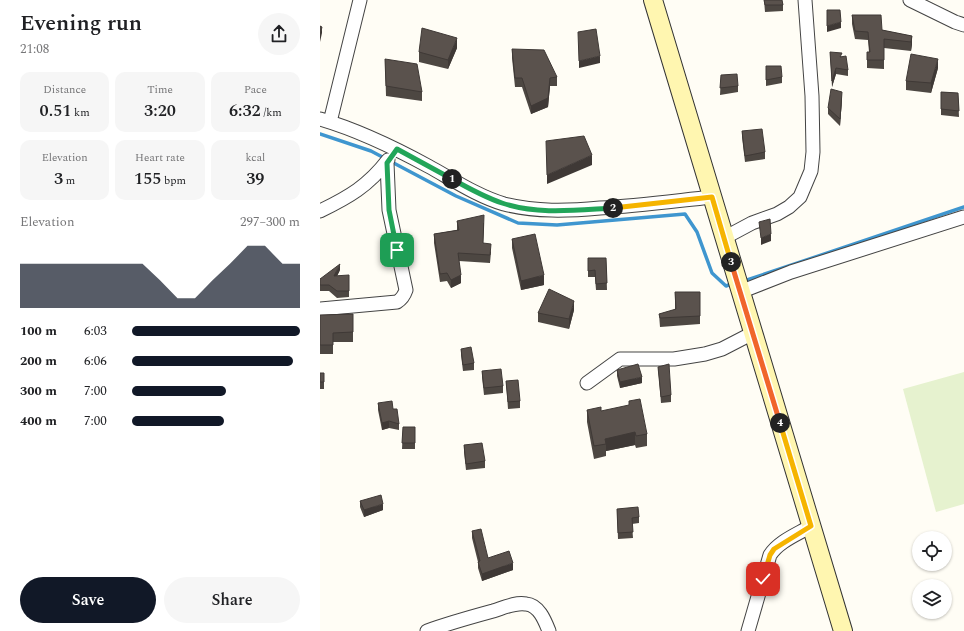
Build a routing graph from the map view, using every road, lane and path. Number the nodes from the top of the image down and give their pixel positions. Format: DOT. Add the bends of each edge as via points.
graph roads {
  1 [pos="360,0"];
  2 [pos="653,0"];
  3 [pos="805,0"];
  4 [pos="910,0"];
  5 [pos="964,25"];
  6 [pos="325,120"];
  7 [pos="397,149"];
  8 [pos="387,163"];
  9 [pos="712,197"];
  10 [pos="320,211"];
  11 [pos="964,217"];
  12 [pos="724,238"];
  13 [pos="740,292"];
  14 [pos="320,309"];
  15 [pos="753,334"];
  16 [pos="587,384"];
  17 [pos="811,526"];
  18 [pos="427,631"];
  19 [pos="549,631"];
  20 [pos="748,631"];
  21 [pos="843,631"];
  1 -- 6 [label="street"];
  2 -- 9 [label="main road"];
  3 -- 12 [label="street" via="812,96 811,172 800,197 789,207"];
  4 -- 5 [label="street"];
  6 -- 7 [label="street" via="351,128"];
  7 -- 8 [label="street"];
  7 -- 9 [label="street" via="484,196 503,204 528,209 559,211"];
  8 -- 10 [label="street" via="356,193"];
  8 -- 14 [label="street" via="389,210 406,290 404,297 397,302"];
  9 -- 12 [label="main road"];
  11 -- 13 [label="street" via="792,272"];
  12 -- 13 [label="main road"];
  13 -- 15 [label="main road"];
  15 -- 16 [label="street" via="722,349 674,360 620,359"];
  15 -- 17 [label="main road"];
  17 -- 20 [label="street" via="782,543 770,555"];
  17 -- 21 [label="main road"];
  18 -- 19 [label="street" via="512,605 527,603 536,608"];
}
